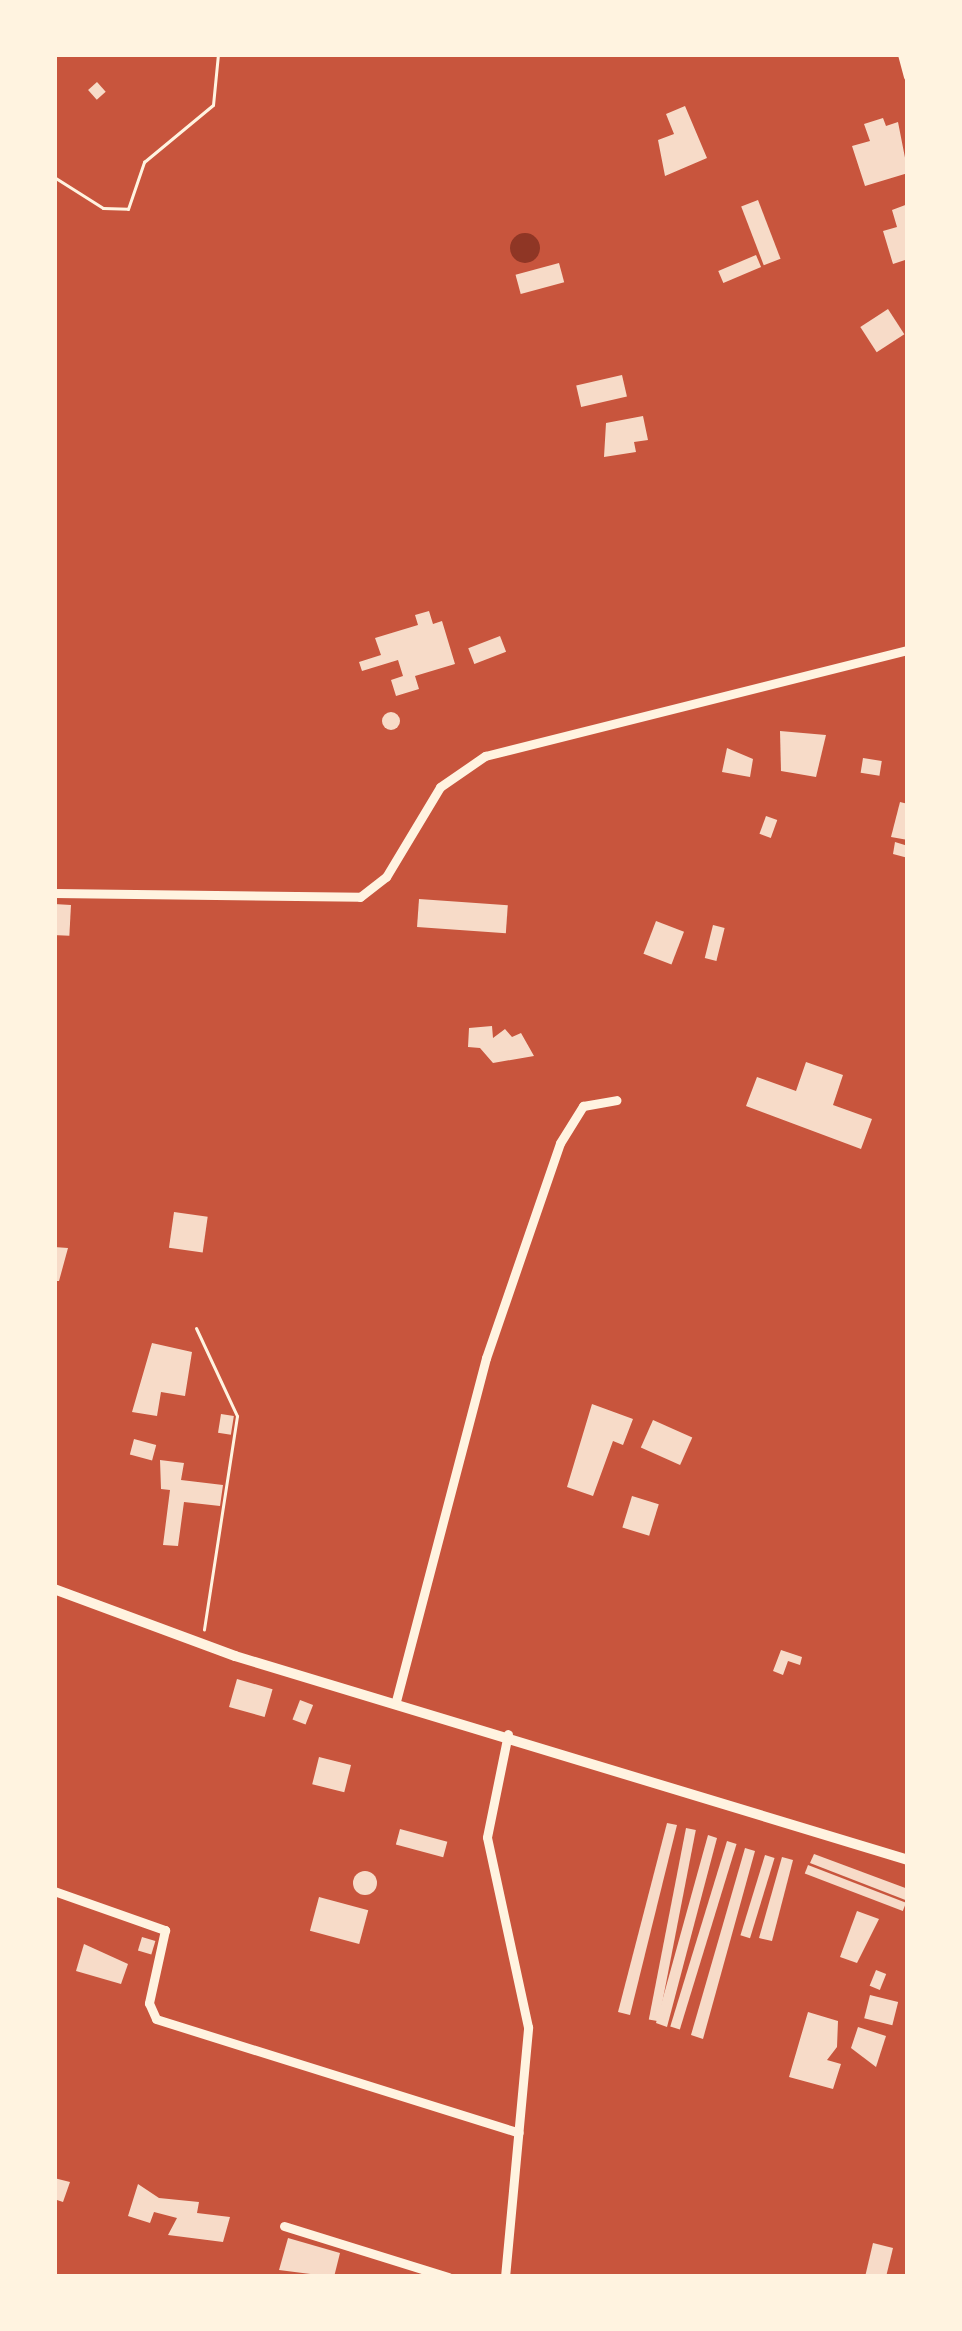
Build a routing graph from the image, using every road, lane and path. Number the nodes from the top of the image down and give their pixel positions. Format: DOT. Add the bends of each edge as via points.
graph roads {
  1 [pos="218,54"];
  2 [pos="902,54"];
  3 [pos="908,76"];
  4 [pos="54,177"];
  5 [pos="908,650"];
  6 [pos="54,892"];
  7 [pos="616,1100"];
  8 [pos="196,1328"];
  9 [pos="54,1589"];
  10 [pos="202,1642"];
  11 [pos="396,1701"];
  12 [pos="508,1734"];
  13 [pos="908,1860"];
  14 [pos="54,1891"];
  15 [pos="139,2014"];
  16 [pos="156,2019"];
  17 [pos="519,2133"];
  18 [pos="284,2226"];
  19 [pos="448,2277"];
  20 [pos="505,2277"];
  1 -- 4 [label="path" via="213,105 144,162 128,209 103,208"];
  2 -- 3 [label="street"];
  5 -- 6 [label="street" via="485,756 440,787 386,877 360,897"];
  7 -- 11 [label="street" via="579,1109 553,1162 486,1358"];
  8 -- 10 [label="path" via="236,1416"];
  9 -- 10 [label="street"];
  10 -- 11 [label="street"];
  11 -- 12 [label="street"];
  12 -- 13 [label="street"];
  12 -- 17 [label="street" via="488,1837 528,2027"];
  14 -- 16 [label="street" via="165,1930 149,1998"];
  15 -- 16 [label="street"];
  16 -- 17 [label="street"];
  17 -- 20 [label="street"];
  18 -- 19 [label="street"];
}
